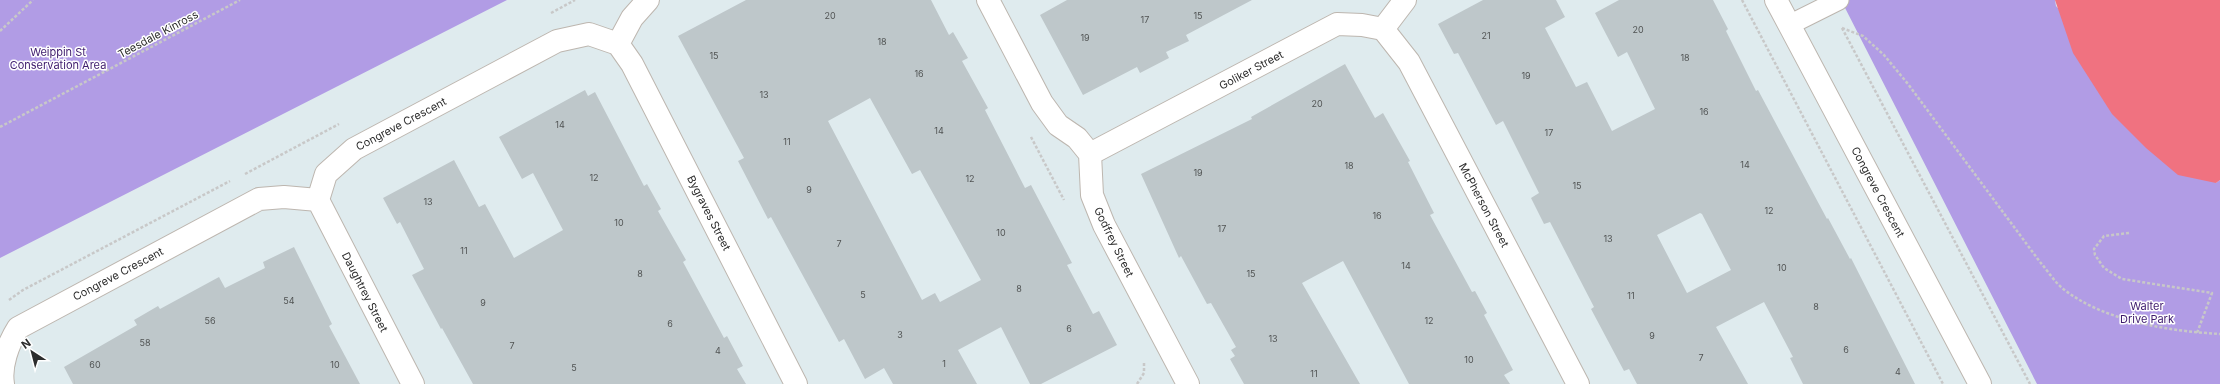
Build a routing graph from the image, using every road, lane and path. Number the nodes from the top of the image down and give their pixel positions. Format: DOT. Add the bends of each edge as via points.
graph roads {
  1 [pos="32,0"];
  2 [pos="240,0"];
  3 [pos="575,0"];
  4 [pos="648,0"];
  5 [pos="988,0"];
  6 [pos="1405,0"];
  7 [pos="1742,0"];
  8 [pos="1776,0"];
  9 [pos="1835,2"];
  10 [pos="549,14"];
  11 [pos="1790,25"];
  12 [pos="1842,28"];
  13 [pos="1383,29"];
  14 [pos="0,31"];
  15 [pos="618,44"];
  16 [pos="346,121"];
  17 [pos="0,127"];
  18 [pos="1029,133"];
  19 [pos="1090,154"];
  20 [pos="240,176"];
  21 [pos="234,179"];
  22 [pos="318,200"];
  23 [pos="1065,203"];
  24 [pos="2129,233"];
  25 [pos="6,302"];
  26 [pos="2197,333"];
  27 [pos="2220,334"];
  28 [pos="1143,358"];
  29 [pos="4,384"];
  30 [pos="413,384"];
  31 [pos="796,384"];
  32 [pos="1138,384"];
  33 [pos="1188,384"];
  34 [pos="1578,384"];
  35 [pos="1943,384"];
  36 [pos="1980,384"];
  37 [pos="2030,384"];
  1 -- 14 [label="path"];
  2 -- 17 [label="path, Teesdale Kinross"];
  3 -- 10 [label="path"];
  4 -- 15 [label="street" via="632,18"];
  5 -- 19 [label="street" via="1042,103 1058,125 1077,138"];
  6 -- 13 [label="street"];
  7 -- 35 [label="path"];
  8 -- 11 [label="street, Congreve Crescent"];
  9 -- 11 [label="lane"];
  9 -- 12 [label="path"];
  11 -- 36 [label="street, Congreve Crescent"];
  12 -- 26 [label="path" via="1863,36 1898,73 2062,288 2090,306 2118,318"];
  12 -- 37 [label="path"];
  13 -- 19 [label="street, Goliker Street" via="1338,24"];
  13 -- 34 [label="street, McPherson Street" via="1409,62"];
  15 -- 22 [label="street, Congreve Crescent" via="589,34 557,41 354,149 326,174"];
  15 -- 31 [label="street, Bygraves Street" via="632,64"];
  16 -- 20 [label="path"];
  18 -- 23 [label="path"];
  19 -- 33 [label="street, Godfrey Street" via="1092,195 1104,224"];
  21 -- 25 [label="path" via="23,290"];
  22 -- 29 [label="street, Congreve Crescent" via="284,197 259,199 18,328 6,347 1,378"];
  22 -- 30 [label="street, Daughtrey Street"];
  24 -- 26 [label="path" via="2104,236 2094,249 2095,255 2104,268 2122,279 2212,293"];
  26 -- 27 [label="path"];
  28 -- 32 [label="path" via="1144,373"];
}
